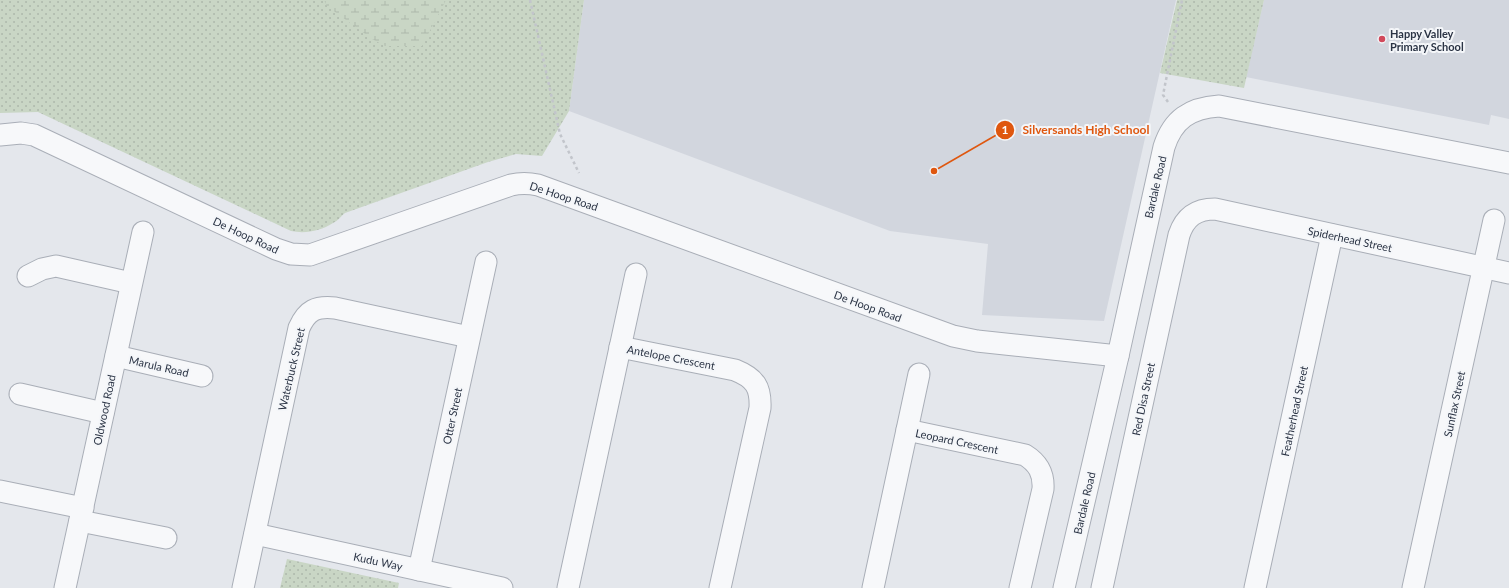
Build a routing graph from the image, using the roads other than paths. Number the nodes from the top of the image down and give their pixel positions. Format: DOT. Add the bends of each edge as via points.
graph roads {
  1 [pos="0,135"];
  2 [pos="1509,163"];
  3 [pos="1192,214"];
  4 [pos="1494,220"];
  5 [pos="143,232"];
  6 [pos="1332,235"];
  7 [pos="486,262"];
  8 [pos="1484,267"];
  9 [pos="1509,273"];
  10 [pos="636,274"];
  11 [pos="28,276"];
  12 [pos="131,283"];
  13 [pos="469,338"];
  14 [pos="620,347"];
  15 [pos="116,356"];
  16 [pos="1118,356"];
  17 [pos="919,374"];
  18 [pos="202,376"];
  19 [pos="20,394"];
  20 [pos="103,413"];
  21 [pos="907,430"];
  22 [pos="0,491"];
  23 [pos="81,514"];
  24 [pos="255,534"];
  25 [pos="166,538"];
  26 [pos="419,570"];
  27 [pos="65,588"];
  28 [pos="243,588"];
  29 [pos="500,588"];
  30 [pos="568,588"];
  31 [pos="720,588"];
  32 [pos="873,588"];
  33 [pos="1020,588"];
  34 [pos="1064,588"];
  35 [pos="1102,588"];
  36 [pos="1255,588"];
  37 [pos="1413,588"];
  1 -- 16 [label="street, De Hoop Road" via="34,135 291,254 310,255 523,183 538,185 953,336 976,341"];
  2 -- 16 [label="street, Bardale Road" via="1219,106 1205,107 1192,112 1180,119 1167,137"];
  3 -- 6 [label="street, Spiderhead Street" via="1215,209"];
  3 -- 35 [label="street, Red Disa Street" via="1179,234"];
  4 -- 8 [label="street, Sunflax Street"];
  5 -- 12 [label="street, Oldwood Road"];
  6 -- 8 [label="street, Spiderhead Street"];
  6 -- 36 [label="street, Featherhead Street"];
  7 -- 13 [label="street, Otter Street"];
  8 -- 9 [label="street, Spiderhead Street"];
  8 -- 37 [label="street, Sunflax Street"];
  10 -- 14 [label="street"];
  11 -- 12 [label="street" via="56,266"];
  12 -- 15 [label="street, Oldwood Road"];
  13 -- 24 [label="street, Waterbuck Street" via="335,308 321,307 308,314 299,328"];
  13 -- 26 [label="street, Otter Street"];
  14 -- 30 [label="street, Antelope Crescent"];
  14 -- 31 [label="street, Antelope Crescent" via="735,370 755,382 760,408"];
  15 -- 18 [label="street, Marula Road"];
  15 -- 20 [label="street, Oldwood Road"];
  16 -- 34 [label="street, Bardale Road"];
  17 -- 21 [label="street"];
  19 -- 20 [label="street"];
  20 -- 23 [label="street, Oldwood Road"];
  21 -- 32 [label="street, Leopard Crescent"];
  21 -- 33 [label="street, Leopard Crescent" via="1024,455 1039,467 1043,489"];
  22 -- 23 [label="street"];
  23 -- 25 [label="street"];
  23 -- 27 [label="street, Oldwood Road"];
  24 -- 26 [label="street, Kudu Way"];
  24 -- 28 [label="street, Waterbuck Street"];
  26 -- 29 [label="street, Kudu Way"];
}
